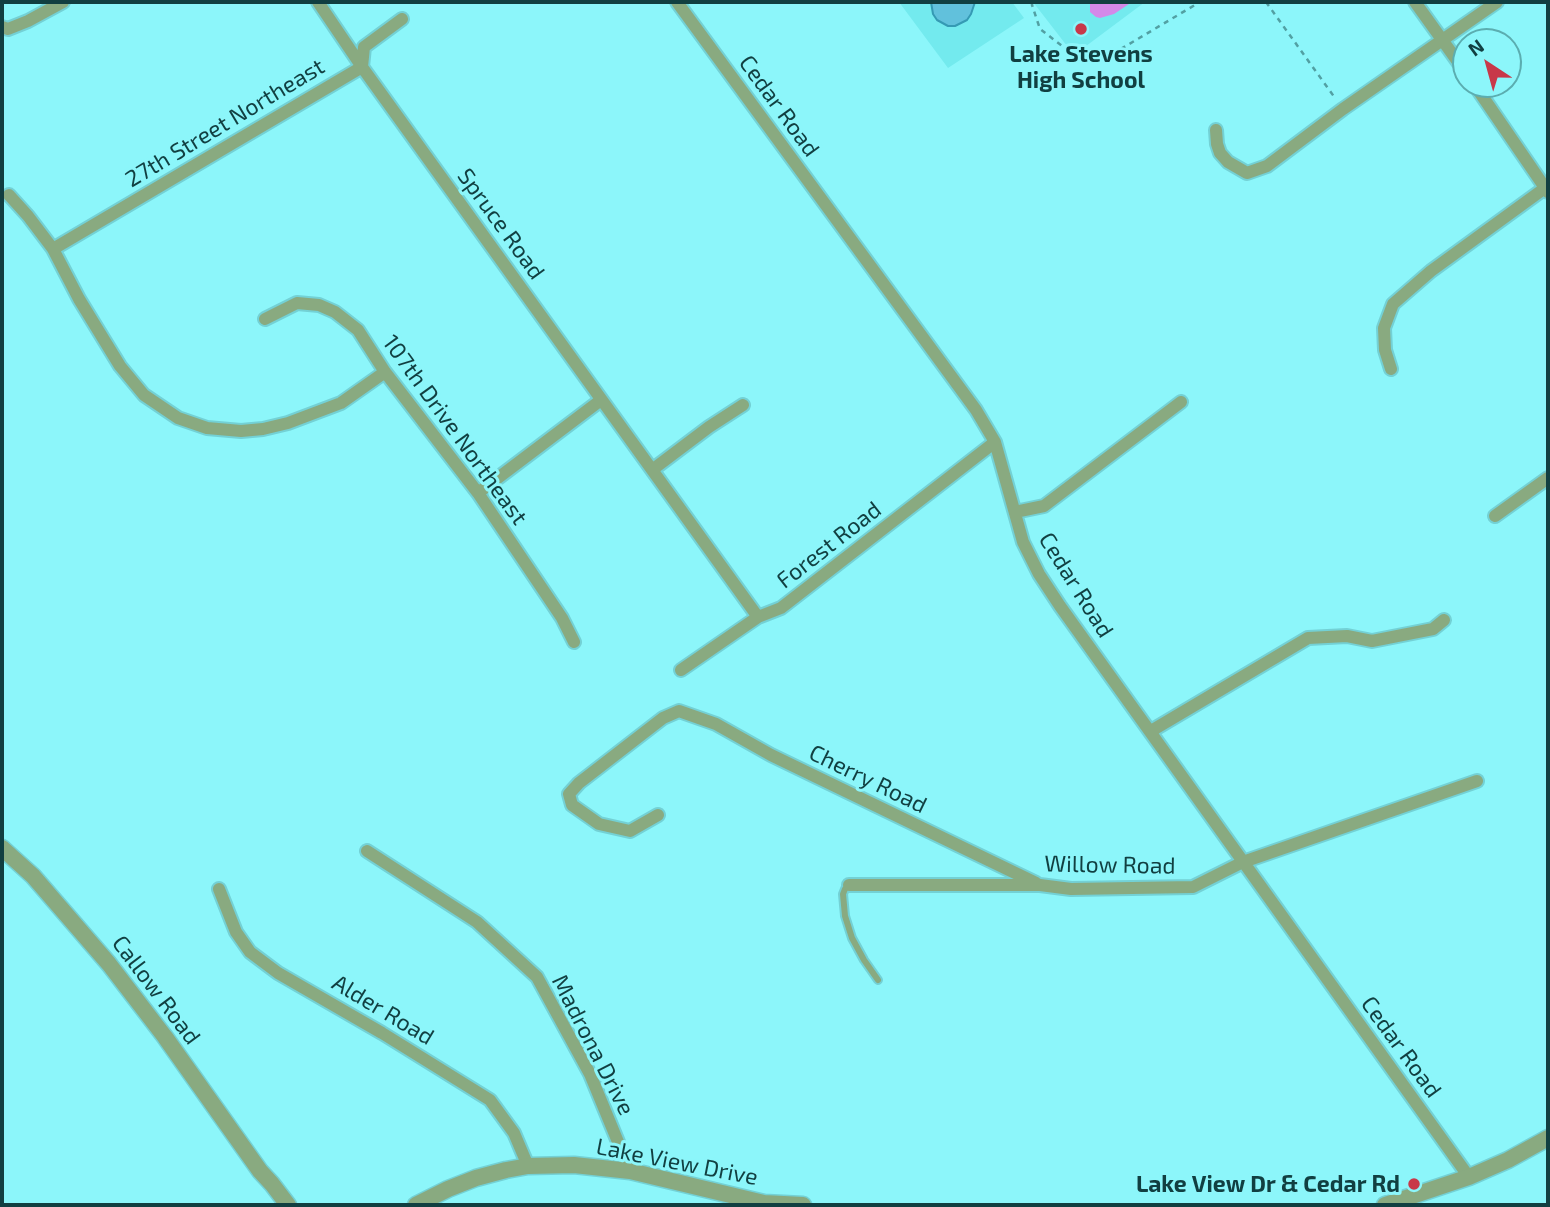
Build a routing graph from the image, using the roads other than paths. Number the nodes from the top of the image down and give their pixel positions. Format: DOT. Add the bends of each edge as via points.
graph roads {
  1 [pos="63,2"];
  2 [pos="318,2"];
  3 [pos="677,2"];
  4 [pos="1415,2"];
  5 [pos="1497,2"];
  6 [pos="402,19"];
  7 [pos="2,27"];
  8 [pos="1444,40"];
  9 [pos="1452,52"];
  10 [pos="362,67"];
  11 [pos="1484,98"];
  12 [pos="1216,130"];
  13 [pos="1546,190"];
  14 [pos="9,195"];
  15 [pos="53,249"];
  16 [pos="265,319"];
  17 [pos="1391,369"];
  18 [pos="385,372"];
  19 [pos="601,400"];
  20 [pos="1181,402"];
  21 [pos="743,405"];
  22 [pos="995,442"];
  23 [pos="652,470"];
  24 [pos="1548,478"];
  25 [pos="478,493"];
  26 [pos="1015,512"];
  27 [pos="1495,516"];
  28 [pos="758,617"];
  29 [pos="1444,620"];
  30 [pos="574,642"];
  31 [pos="681,670"];
  32 [pos="1151,731"];
  33 [pos="1477,781"];
  34 [pos="658,815"];
  35 [pos="2,848"];
  36 [pos="367,851"];
  37 [pos="1243,862"];
  38 [pos="849,885"];
  39 [pos="1040,885"];
  40 [pos="219,889"];
  41 [pos="878,980"];
  42 [pos="1548,1138"];
  43 [pos="528,1166"];
  44 [pos="260,1171"];
  45 [pos="629,1171"];
  46 [pos="1469,1177"];
  47 [pos="420,1204"];
  48 [pos="273,1205"];
  49 [pos="288,1205"];
  50 [pos="803,1205"];
  51 [pos="1385,1205"];
  1 -- 7 [label="street" via="28,21"];
  2 -- 10 [label="street, Spruce Road"];
  3 -- 22 [label="street, Cedar Road"];
  4 -- 8 [label="street"];
  5 -- 8 [label="street"];
  6 -- 10 [label="street, 27th Street Northeast" via="364,47"];
  8 -- 9 [label="street"];
  8 -- 12 [label="street" via="1267,166 1247,173 1228,162 1220,153"];
  10 -- 15 [label="street, 27th Street Northeast"];
  10 -- 19 [label="street, Spruce Road"];
  11 -- 13 [label="street"];
  13 -- 17 [label="street" via="1392,304 1384,327"];
  14 -- 15 [label="street"];
  15 -- 18 [label="street" via="120,366 144,395 178,418 207,428 263,429 341,403"];
  16 -- 18 [label="street, 107th Drive Northeast" via="297,303 335,312 358,330"];
  18 -- 25 [label="street, 107th Drive Northeast"];
  19 -- 23 [label="street, Spruce Road"];
  19 -- 25 [label="street"];
  20 -- 26 [label="street" via="1044,506"];
  21 -- 23 [label="street"];
  22 -- 26 [label="street, Cedar Road"];
  22 -- 28 [label="street, Forest Road" via="781,608"];
  23 -- 28 [label="street, Spruce Road"];
  24 -- 27 [label="street"];
  25 -- 30 [label="street, 107th Drive Northeast"];
  26 -- 32 [label="street, Cedar Road" via="1039,574"];
  28 -- 31 [label="street, Forest Road"];
  29 -- 32 [label="street" via="1433,629 1372,641 1347,636 1308,638"];
  32 -- 37 [label="street, Cedar Road"];
  33 -- 37 [label="street, Willow Road"];
  34 -- 39 [label="street, Cherry Road" via="629,831 599,824 572,805 569,794 663,718 679,711 716,724"];
  35 -- 44 [label="street, Callow Road" via="33,876 109,964"];
  36 -- 45 [label="street, Madrona Drive" via="477,922 537,977 590,1074"];
  37 -- 39 [label="street, Willow Road" via="1192,887 1071,889"];
  37 -- 46 [label="street, Cedar Road"];
  38 -- 39 [label="street, Willow Road"];
  38 -- 41 [label="lane" via="843,894 852,939"];
  40 -- 43 [label="street, Alder Road" via="236,932 250,952 490,1100 514,1133"];
  42 -- 46 [label="street"];
  43 -- 45 [label="street, Lake View Drive"];
  43 -- 47 [label="street, Lake View Drive" via="476,1178"];
  44 -- 48 [label="street, Callow Road"];
  44 -- 49 [label="street, Callow Road"];
  45 -- 50 [label="street, Lake View Drive" via="764,1203"];
  46 -- 51 [label="street"];
}
